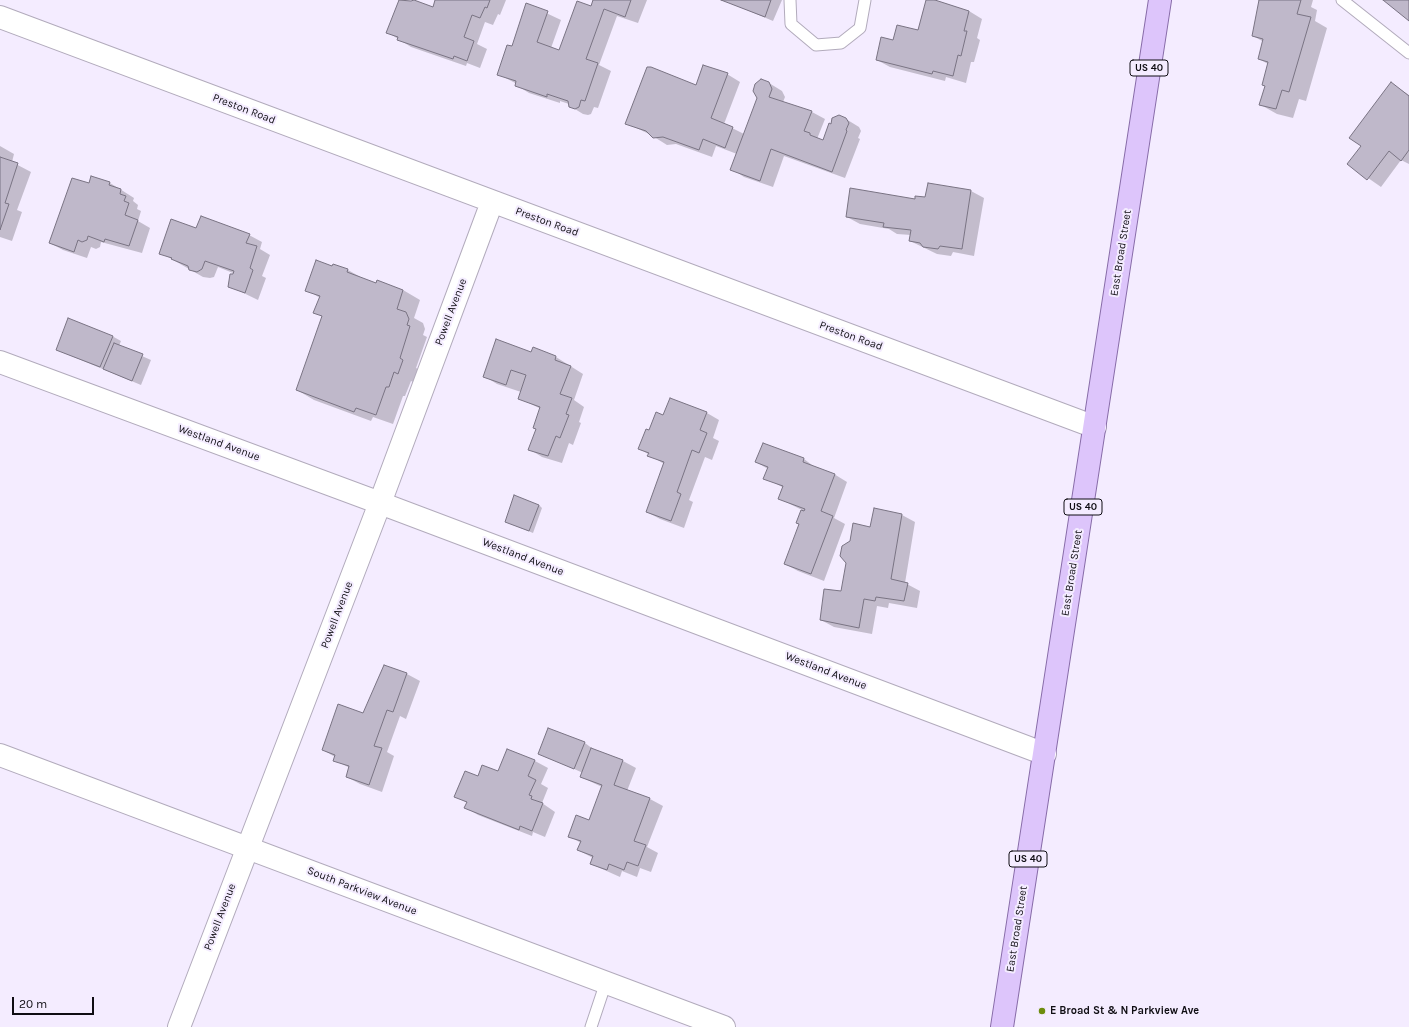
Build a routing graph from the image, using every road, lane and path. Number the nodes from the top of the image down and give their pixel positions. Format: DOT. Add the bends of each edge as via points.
graph roads {
  1 [pos="790,0"];
  2 [pos="865,0"];
  3 [pos="1160,0"];
  4 [pos="1342,0"];
  5 [pos="0,17"];
  6 [pos="1409,54"];
  7 [pos="492,202"];
  8 [pos="0,362"];
  9 [pos="1095,427"];
  10 [pos="380,503"];
  11 [pos="1044,754"];
  12 [pos="0,755"];
  13 [pos="247,848"];
  14 [pos="606,982"];
  15 [pos="179,1027"];
  16 [pos="591,1027"];
  17 [pos="724,1027"];
  18 [pos="1002,1027"];
  1 -- 2 [label="lane" via="791,24 816,44 841,43 860,28"];
  3 -- 9 [label="main road, East Broad Street / US 40"];
  4 -- 6 [label="lane"];
  5 -- 7 [label="street, Preston Road"];
  7 -- 9 [label="street, Preston Road"];
  7 -- 10 [label="street, Powell Avenue"];
  8 -- 10 [label="street, Westland Avenue"];
  9 -- 11 [label="main road, East Broad Street / US 40"];
  10 -- 11 [label="street, Westland Avenue"];
  10 -- 13 [label="street, Powell Avenue"];
  11 -- 18 [label="main road, East Broad Street / US 40"];
  12 -- 13 [label="street, South Parkview Avenue"];
  13 -- 14 [label="street, South Parkview Avenue"];
  13 -- 15 [label="street, Powell Avenue"];
  14 -- 16 [label="lane"];
  14 -- 17 [label="street, South Parkview Avenue"];
}
